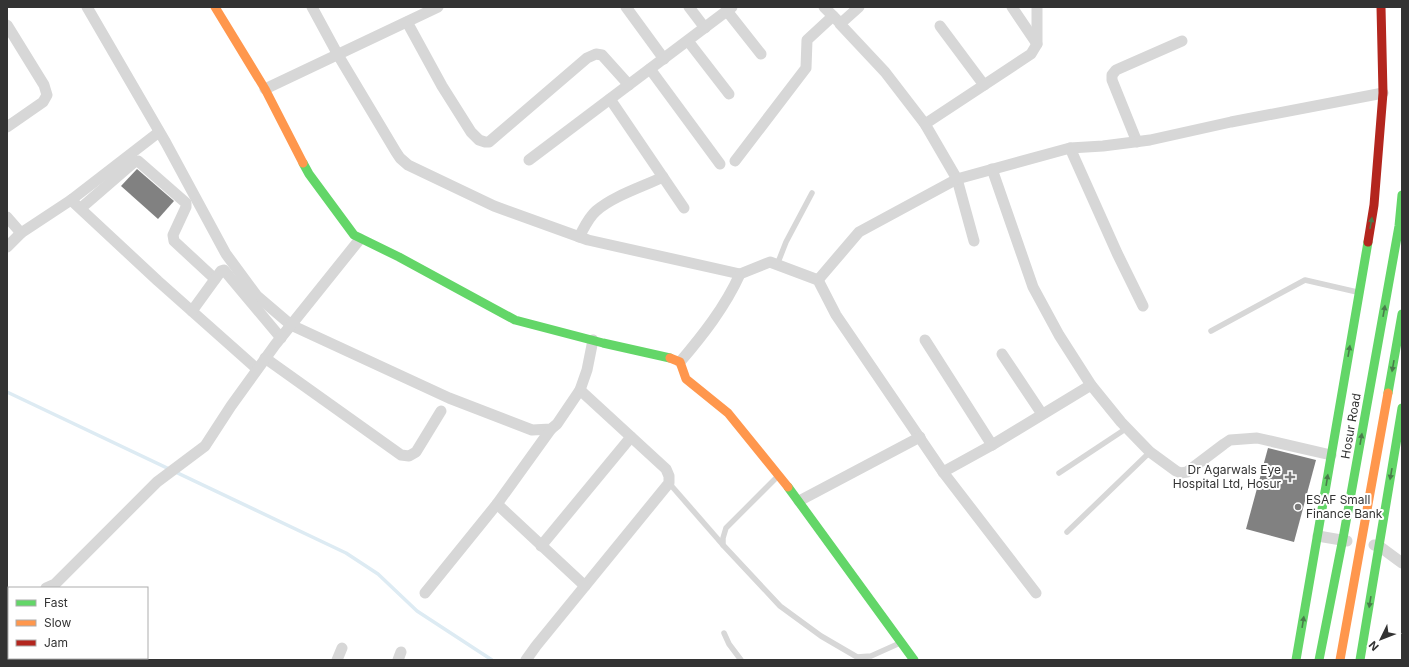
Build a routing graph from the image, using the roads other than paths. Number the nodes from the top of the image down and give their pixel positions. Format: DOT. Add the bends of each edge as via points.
graph roads {
  1 [pos="88,7"];
  2 [pos="215,7"];
  3 [pos="312,7"];
  4 [pos="438,7"];
  5 [pos="626,7"];
  6 [pos="689,7"];
  7 [pos="824,7"];
  8 [pos="859,7"];
  9 [pos="1012,7"];
  10 [pos="1037,7"];
  11 [pos="1381,7"];
  12 [pos="730,9"];
  13 [pos="832,16"];
  14 [pos="407,22"];
  15 [pos="840,24"];
  16 [pos="7,25"];
  17 [pos="940,26"];
  18 [pos="705,28"];
  19 [pos="688,40"];
  20 [pos="1182,41"];
  21 [pos="1037,44"];
  22 [pos="761,54"];
  23 [pos="338,55"];
  24 [pos="664,58"];
  25 [pos="650,69"];
  26 [pos="629,85"];
  27 [pos="984,85"];
  28 [pos="265,89"];
  29 [pos="1383,93"];
  30 [pos="729,94"];
  31 [pos="610,99"];
  32 [pos="925,124"];
  33 [pos="7,127"];
  34 [pos="159,132"];
  35 [pos="1137,142"];
  36 [pos="1070,148"];
  37 [pos="528,160"];
  38 [pos="735,161"];
  39 [pos="720,164"];
  40 [pos="992,169"];
  41 [pos="663,177"];
  42 [pos="957,178"];
  43 [pos="812,193"];
  44 [pos="1402,195"];
  45 [pos="71,200"];
  46 [pos="81,208"];
  47 [pos="684,208"];
  48 [pos="7,217"];
  49 [pos="21,232"];
  50 [pos="579,237"];
  51 [pos="360,239"];
  52 [pos="974,241"];
  53 [pos="7,247"];
  54 [pos="777,264"];
  55 [pos="740,274"];
  56 [pos="215,279"];
  57 [pos="818,280"];
  58 [pos="1359,293"];
  59 [pos="1143,306"];
  60 [pos="192,311"];
  61 [pos="1402,314"];
  62 [pos="291,325"];
  63 [pos="1211,331"];
  64 [pos="281,338"];
  65 [pos="592,340"];
  66 [pos="925,340"];
  67 [pos="1002,354"];
  68 [pos="266,358"];
  69 [pos="680,362"];
  70 [pos="257,369"];
  71 [pos="1091,385"];
  72 [pos="580,390"];
  73 [pos="1402,408"];
  74 [pos="441,411"];
  75 [pos="1042,414"];
  76 [pos="1127,428"];
  77 [pos="551,429"];
  78 [pos="631,437"];
  79 [pos="920,437"];
  80 [pos="992,445"];
  81 [pos="1150,452"];
  82 [pos="1331,455"];
  83 [pos="943,472"];
  84 [pos="1059,473"];
  85 [pos="779,475"];
  86 [pos="669,483"];
  87 [pos="798,501"];
  88 [pos="497,504"];
  89 [pos="1323,506"];
  90 [pos="1384,517"];
  91 [pos="1067,532"];
  92 [pos="1318,536"];
  93 [pos="723,545"];
  94 [pos="541,546"];
  95 [pos="1379,546"];
  96 [pos="1314,555"];
  97 [pos="1402,562"];
  98 [pos="1373,581"];
  99 [pos="585,586"];
  100 [pos="48,587"];
  101 [pos="425,593"];
  102 [pos="1036,593"];
  103 [pos="724,633"];
  104 [pos="901,643"];
  105 [pos="342,648"];
  106 [pos="337,660"];
  107 [pos="526,660"];
  108 [pos="742,660"];
  109 [pos="914,660"];
  110 [pos="1296,660"];
  111 [pos="1319,660"];
  112 [pos="1340,660"];
  113 [pos="1360,660"];
  1 -- 34 [label="street"];
  2 -- 28 [label="main road"];
  3 -- 23 [label="street"];
  4 -- 14 [label="street"];
  5 -- 24 [label="street"];
  6 -- 18 [label="street"];
  7 -- 13 [label="street"];
  8 -- 15 [label="street"];
  9 -- 21 [label="street"];
  10 -- 21 [label="street"];
  11 -- 29 [label="main road"];
  12 -- 18 [label="street"];
  12 -- 22 [label="street"];
  13 -- 15 [label="street"];
  13 -- 38 [label="street" via="807,40 807,65 804,72"];
  14 -- 23 [label="street"];
  14 -- 26 [label="street" via="471,132 485,142 489,142 587,58 596,54 602,55"];
  15 -- 32 [label="street" via="885,72"];
  16 -- 33 [label="street" via="44,85 46,95 43,102"];
  17 -- 27 [label="street"];
  18 -- 19 [label="street"];
  19 -- 24 [label="street"];
  19 -- 30 [label="street"];
  20 -- 35 [label="street" via="1116,70 1112,75"];
  21 -- 27 [label="street" via="1031,54"];
  23 -- 28 [label="street"];
  23 -- 50 [label="street" via="396,152 408,165 494,206"];
  24 -- 25 [label="street"];
  25 -- 26 [label="street"];
  25 -- 39 [label="street"];
  26 -- 31 [label="street"];
  27 -- 32 [label="street"];
  28 -- 51 [label="main road" via="309,174 354,235"];
  29 -- 35 [label="street"];
  58 -- 29 [label="main road, one-way" via="1374,204"];
  31 -- 37 [label="street"];
  31 -- 41 [label="street"];
  32 -- 42 [label="street"];
  34 -- 45 [label="street"];
  34 -- 62 [label="street" via="234,266 257,296"];
  35 -- 36 [label="street"];
  36 -- 40 [label="street"];
  36 -- 59 [label="street"];
  40 -- 42 [label="street"];
  40 -- 71 [label="street" via="1033,287 1059,335"];
  41 -- 47 [label="street"];
  41 -- 50 [label="street" via="610,201 596,211"];
  42 -- 52 [label="street"];
  42 -- 57 [label="street" via="859,232"];
  43 -- 54 [label="lane"];
  111 -- 44 [label="main road, Hosur Road, one-way" via="1397,242"];
  45 -- 46 [label="street"];
  45 -- 49 [label="street"];
  46 -- 56 [label="street" via="138,161 186,203 173,234 174,241"];
  46 -- 60 [label="street"];
  48 -- 49 [label="street"];
  49 -- 53 [label="street"];
  50 -- 55 [label="street"];
  51 -- 62 [label="street"];
  51 -- 65 [label="main road" via="399,257 515,320"];
  54 -- 55 [label="street" via="770,262"];
  54 -- 57 [label="street"];
  55 -- 69 [label="street" via="731,294"];
  56 -- 60 [label="street"];
  56 -- 64 [label="street" via="221,271 226,271"];
  57 -- 79 [label="street" via="836,315"];
  58 -- 63 [label="lane" via="1305,280"];
  82 -- 58 [label="main road, one-way"];
  60 -- 70 [label="street"];
  61 -- 112 [label="main road, one-way"];
  62 -- 64 [label="street"];
  62 -- 77 [label="street" via="449,398 532,430"];
  64 -- 68 [label="street"];
  65 -- 69 [label="main road"];
  65 -- 72 [label="street" via="587,370"];
  66 -- 80 [label="street"];
  67 -- 75 [label="street"];
  68 -- 70 [label="street"];
  68 -- 74 [label="street" via="401,455 409,456 416,452"];
  69 -- 85 [label="main road" via="686,379 728,413"];
  70 -- 100 [label="street" via="205,446 157,482 55,584"];
  71 -- 75 [label="street"];
  71 -- 76 [label="street"];
  72 -- 77 [label="street"];
  72 -- 78 [label="street"];
  73 -- 90 [label="main road, one-way"];
  75 -- 80 [label="street"];
  76 -- 81 [label="street"];
  76 -- 84 [label="lane"];
  77 -- 88 [label="street"];
  78 -- 86 [label="street" via="666,469 670,476"];
  78 -- 94 [label="street"];
  79 -- 83 [label="street"];
  79 -- 87 [label="street"];
  80 -- 83 [label="street"];
  81 -- 82 [label="street" via="1181,473 1187,472 1230,440 1257,438"];
  81 -- 91 [label="lane"];
  89 -- 82 [label="main road, one-way"];
  83 -- 102 [label="street"];
  85 -- 87 [label="main road"];
  85 -- 93 [label="lane" via="726,528"];
  86 -- 93 [label="lane"];
  86 -- 99 [label="street"];
  87 -- 104 [label="main road"];
  88 -- 94 [label="street"];
  88 -- 101 [label="street"];
  89 -- 90 [label="main road" via="1334,514 1354,520"];
  89 -- 92 [label="main road"];
  90 -- 95 [label="main road"];
  92 -- 95 [label="street"];
  92 -- 96 [label="main road"];
  93 -- 104 [label="lane" via="780,606 821,636 857,657 871,656"];
  94 -- 99 [label="street"];
  95 -- 97 [label="street"];
  95 -- 98 [label="main road"];
  96 -- 98 [label="main road" via="1329,553 1349,556 1365,569"];
  110 -- 96 [label="main road, one-way"];
  98 -- 113 [label="main road, one-way"];
  99 -- 107 [label="street"];
  103 -- 108 [label="lane"];
  104 -- 109 [label="main road"];
  105 -- 106 [label="street"];
}
